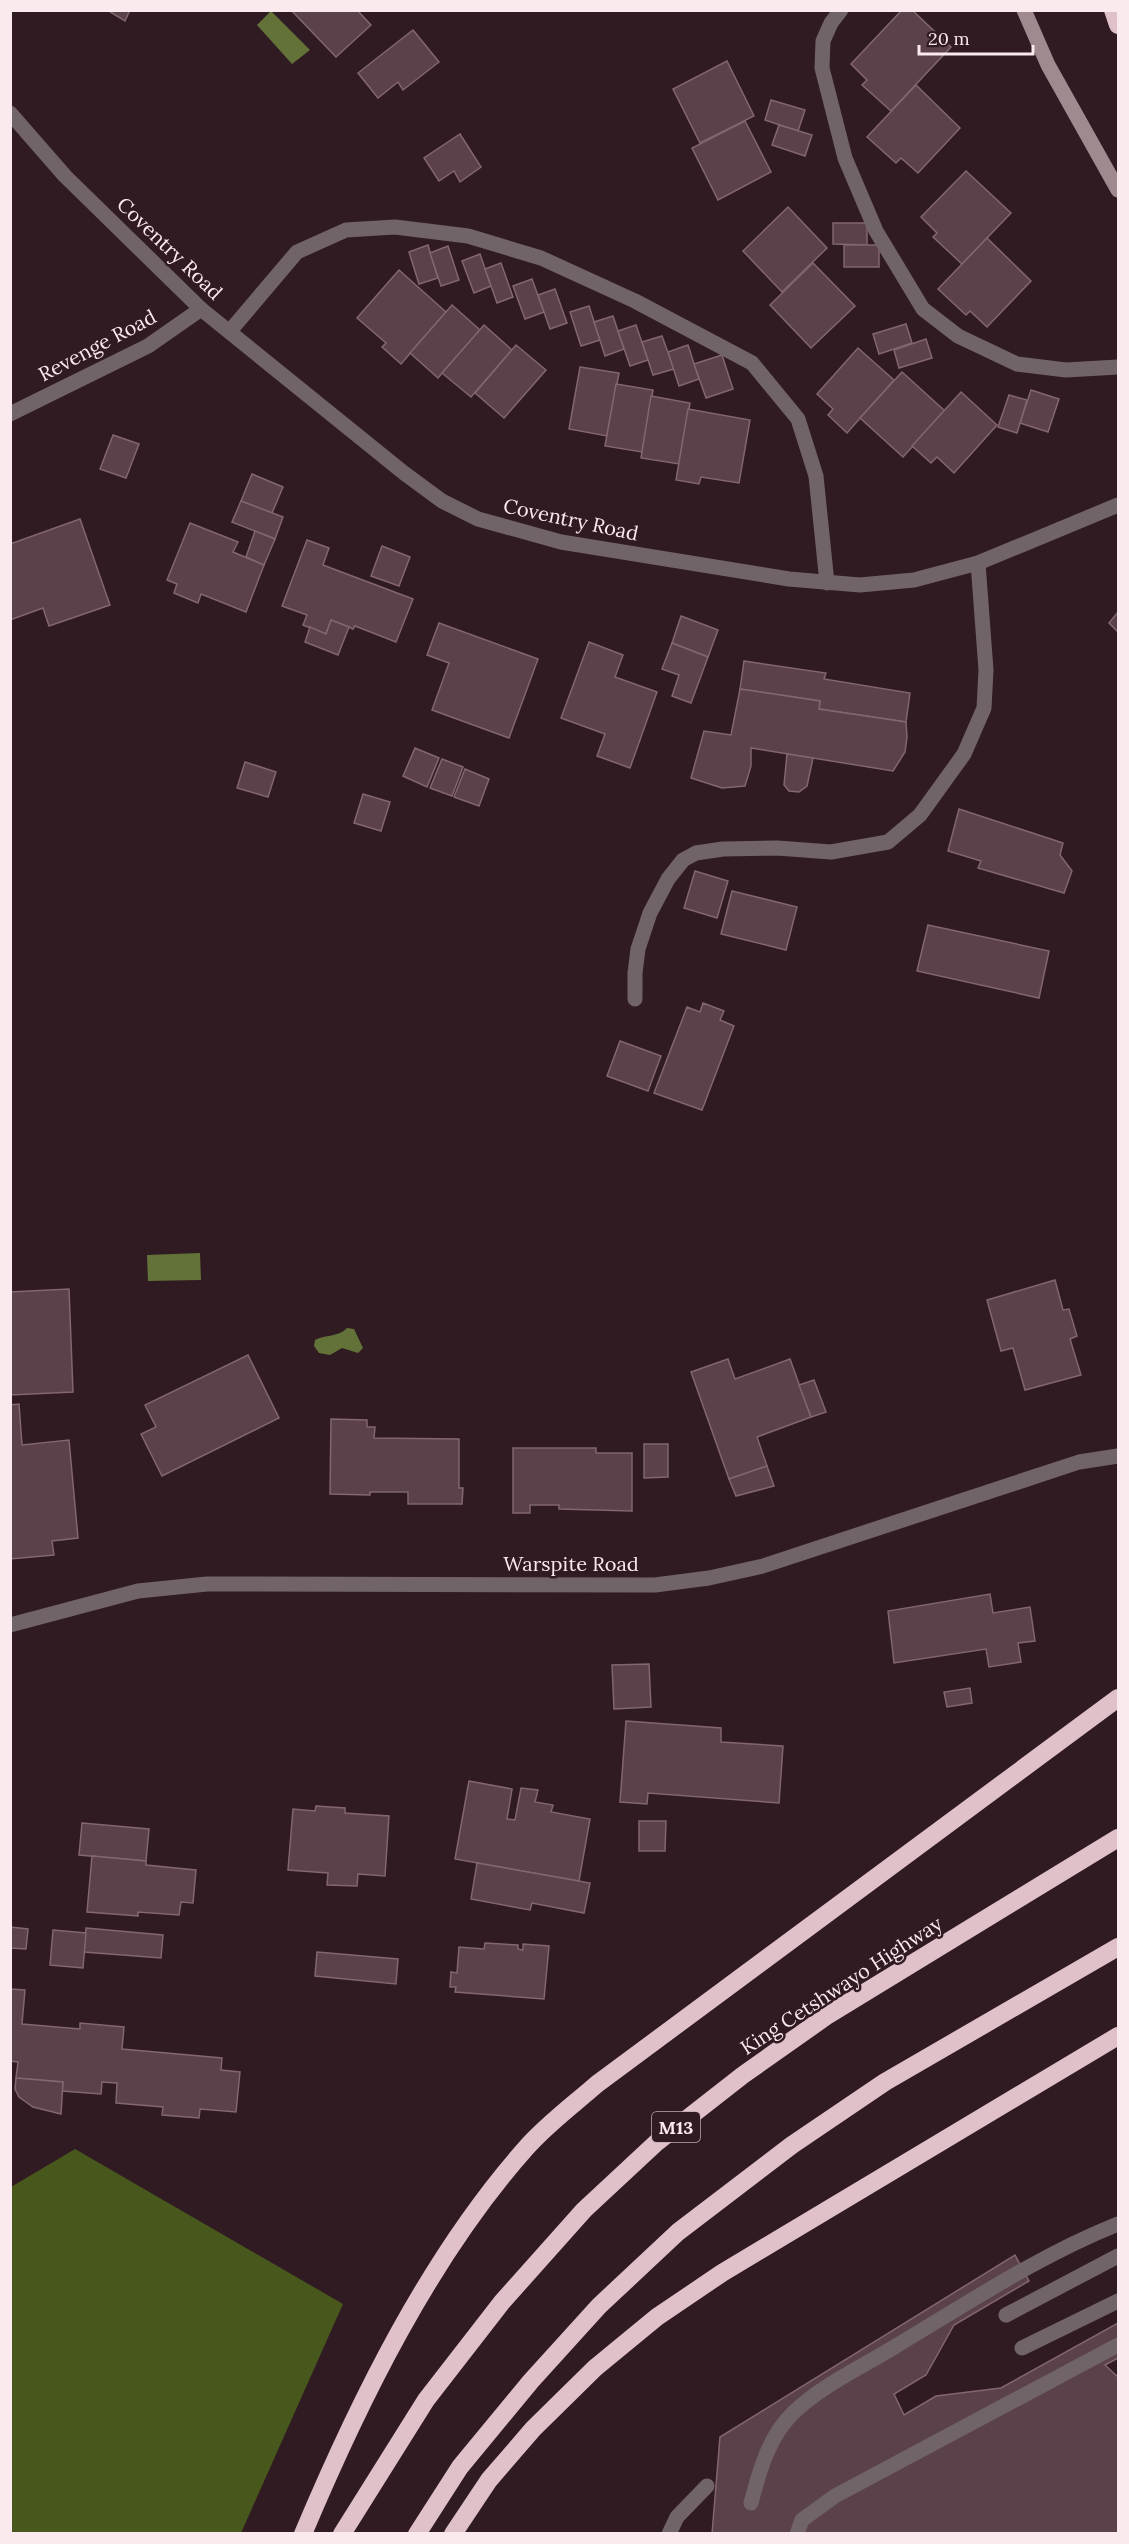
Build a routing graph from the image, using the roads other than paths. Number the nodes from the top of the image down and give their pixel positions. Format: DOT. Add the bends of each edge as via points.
graph roads {
  1 [pos="841,10"];
  2 [pos="1024,10"];
  3 [pos="1113,10"];
  4 [pos="1119,25"];
  5 [pos="10,113"];
  6 [pos="1119,190"];
  7 [pos="201,309"];
  8 [pos="230,331"];
  9 [pos="1119,367"];
  10 [pos="10,414"];
  11 [pos="1119,505"];
  12 [pos="978,563"];
  13 [pos="827,582"];
  14 [pos="635,999"];
  15 [pos="1119,1456"];
  16 [pos="10,1625"];
  17 [pos="1119,1698"];
  18 [pos="1119,1838"];
  19 [pos="1119,1947"];
  20 [pos="1119,2036"];
  21 [pos="1119,2224"];
  22 [pos="1119,2256"];
  23 [pos="1119,2301"];
  24 [pos="1006,2315"];
  25 [pos="1119,2344"];
  26 [pos="1022,2348"];
  27 [pos="707,2486"];
  28 [pos="752,2503"];
  29 [pos="303,2534"];
  30 [pos="342,2534"];
  31 [pos="417,2534"];
  32 [pos="453,2534"];
  33 [pos="669,2534"];
  34 [pos="797,2534"];
  1 -- 9 [label="street" via="823,41 822,68 845,158 876,231 923,309 958,336 1017,364 1066,370"];
  2 -- 6 [label="street" via="1047,65"];
  3 -- 4 [label="highway"];
  5 -- 7 [label="street, Coventry Road" via="65,176"];
  7 -- 8 [label="street, Coventry Road"];
  7 -- 10 [label="street, Revenge Road" via="148,346"];
  8 -- 13 [label="street, Coventry Road" via="404,473 442,501 478,519 561,542"];
  8 -- 13 [label="street" via="297,252 346,230 395,227 468,236 540,258 635,301 752,363 798,420 816,476"];
  11 -- 12 [label="street, Coventry Road"];
  12 -- 13 [label="street, Coventry Road" via="914,580 860,585"];
  12 -- 14 [label="street" via="986,670 984,708 964,754 920,815 888,842 831,852 723,849 696,853 683,860 659,896 641,940"];
  15 -- 16 [label="street, Warspite Road" via="1079,1462 763,1566 709,1578 655,1585 207,1584 138,1591"];
  17 -- 29 [label="highway" via="597,2084 527,2147 470,2217 420,2296 324,2483"];
  18 -- 30 [label="highway, King Cetshwayo Highway / M13" via="828,2015 656,2143 584,2210 501,2302 426,2400"];
  19 -- 31 [label="highway" via="885,2082 792,2145 678,2232 599,2306 531,2381 460,2467"];
  20 -- 32 [label="highway" via="722,2273 657,2317 595,2368 533,2429 489,2480"];
  21 -- 28 [label="street" via="971,2301 792,2413 765,2457"];
  22 -- 24 [label="street"];
  23 -- 26 [label="street"];
  25 -- 34 [label="street" via="835,2496 802,2520"];
  27 -- 33 [label="street" via="677,2517"];
}
